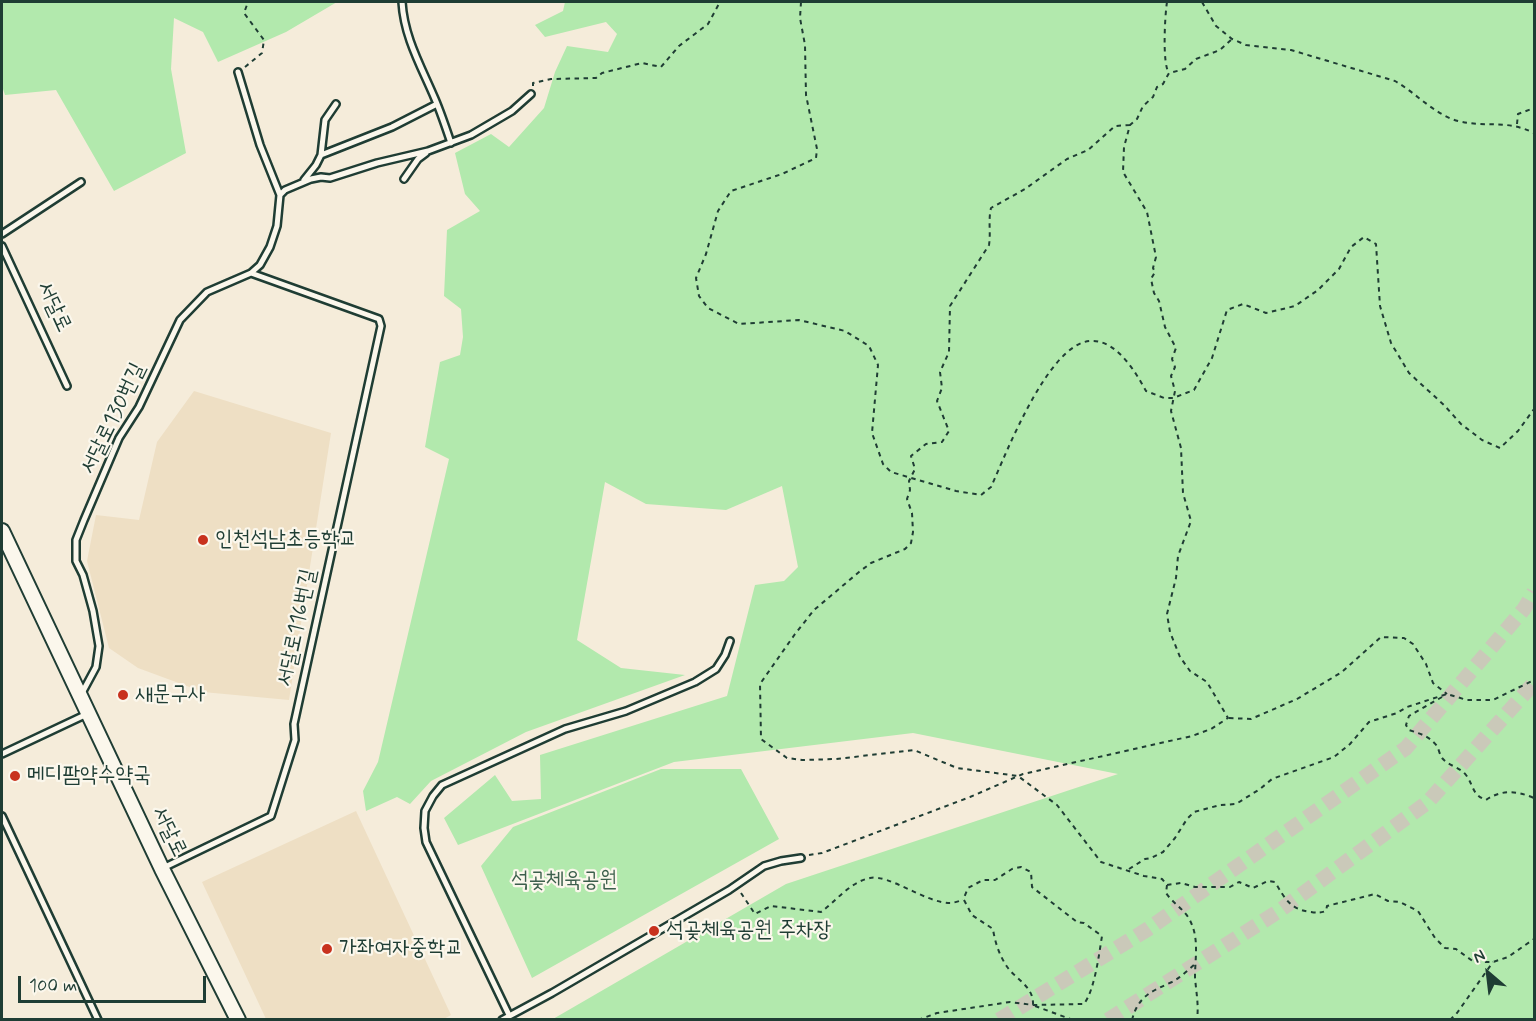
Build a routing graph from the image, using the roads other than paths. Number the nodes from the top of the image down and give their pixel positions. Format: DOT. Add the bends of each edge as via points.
graph roads {
  1 [pos="402,2"];
  2 [pos="238,72"];
  3 [pos="531,94"];
  4 [pos="336,104"];
  5 [pos="437,104"];
  6 [pos="451,143"];
  7 [pos="428,151"];
  8 [pos="321,154"];
  9 [pos="404,179"];
  10 [pos="81,182"];
  11 [pos="302,183"];
  12 [pos="280,195"];
  13 [pos="2,234"];
  14 [pos="2,246"];
  15 [pos="251,273"];
  16 [pos="68,386"];
  17 [pos="2,531"];
  18 [pos="730,641"];
  19 [pos="80,697"];
  20 [pos="88,713"];
  21 [pos="2,754"];
  22 [pos="2,816"];
  23 [pos="801,858"];
  24 [pos="162,869"];
  25 [pos="210,967"];
  26 [pos="509,1016"];
  27 [pos="98,1020"];
  28 [pos="229,1020"];
  29 [pos="240,1020"];
  30 [pos="502,1020"];
  1 -- 5 [label="lane" via="411,47"];
  2 -- 12 [label="lane, 서달로130번길"];
  3 -- 6 [label="lane" via="512,111"];
  4 -- 8 [label="lane" via="325,120"];
  5 -- 6 [label="lane"];
  5 -- 8 [label="lane" via="392,127"];
  6 -- 7 [label="lane"];
  7 -- 9 [label="lane"];
  7 -- 11 [label="lane"];
  8 -- 11 [label="lane"];
  10 -- 13 [label="lane"];
  11 -- 12 [label="lane"];
  12 -- 15 [label="lane, 서달로130번길" via="270,247"];
  14 -- 16 [label="lane, 서달로"];
  15 -- 19 [label="lane, 서달로130번길" via="207,292 180,320 139,407 119,438 84,520 76,540 76,561 93,611 99,646 96,667"];
  15 -- 24 [label="lane, 서달로116번길" via="379,319 381,326 294,724 295,740 271,816"];
  17 -- 19 [label="street, 서달로"];
  18 -- 26 [label="lane" via="716,669 696,682 516,750 442,785 433,796 425,811 426,842"];
  19 -- 20 [label="street, 서달로"];
  20 -- 21 [label="lane"];
  20 -- 24 [label="street, 서달로"];
  22 -- 27 [label="lane"];
  23 -- 26 [label="lane" via="764,866"];
  24 -- 25 [label="street, 서달로"];
  25 -- 28 [label="street"];
  25 -- 29 [label="street, 서달로"];
  26 -- 30 [label="lane"];
}
